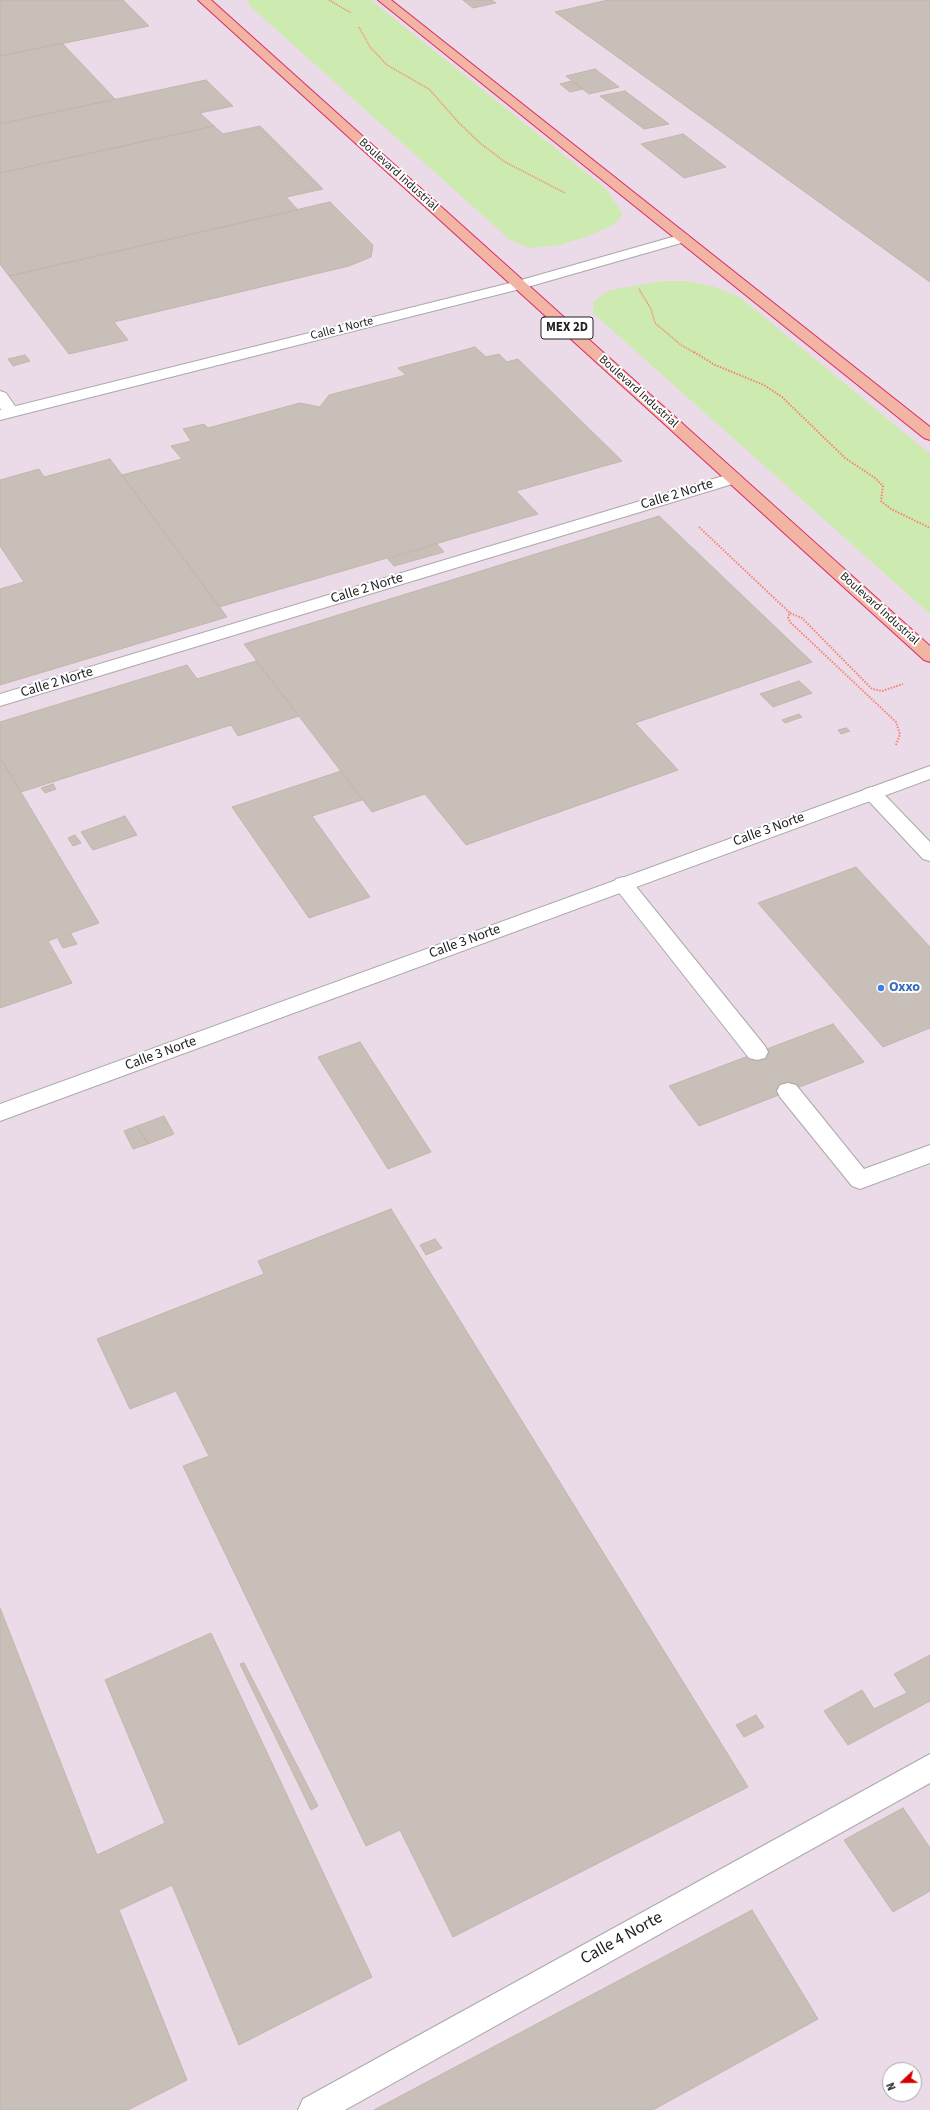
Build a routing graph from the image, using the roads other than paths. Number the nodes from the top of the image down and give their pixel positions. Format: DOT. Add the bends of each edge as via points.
graph roads {
  1 [pos="204,0"];
  2 [pos="384,0"];
  3 [pos="683,238"];
  4 [pos="519,285"];
  5 [pos="0,396"];
  6 [pos="5,413"];
  7 [pos="930,435"];
  8 [pos="733,478"];
  9 [pos="930,656"];
  10 [pos="0,700"];
  11 [pos="930,772"];
  12 [pos="872,793"];
  13 [pos="930,854"];
  14 [pos="623,884"];
  15 [pos="757,1052"];
  16 [pos="788,1091"];
  17 [pos="0,1113"];
  18 [pos="930,1154"];
  19 [pos="930,1768"];
  20 [pos="314,2110"];
  1 -- 4 [label="highway, Boulevard Industrial / MEX 2D"];
  2 -- 3 [label="highway"];
  3 -- 4 [label="street, Calle 1 Norte"];
  3 -- 7 [label="highway"];
  4 -- 6 [label="street, Calle 1 Norte"];
  4 -- 8 [label="highway, Boulevard Industrial / MEX 2D"];
  5 -- 6 [label="street"];
  8 -- 9 [label="highway, Boulevard Industrial / MEX 2D"];
  8 -- 10 [label="street, Calle 2 Norte"];
  11 -- 12 [label="street, Calle 3 Norte"];
  12 -- 13 [label="street"];
  12 -- 14 [label="street, Calle 3 Norte"];
  14 -- 15 [label="street"];
  14 -- 17 [label="street, Calle 3 Norte"];
  16 -- 18 [label="street" via="860,1180"];
  19 -- 20 [label="street, Calle 4 Norte"];
}
